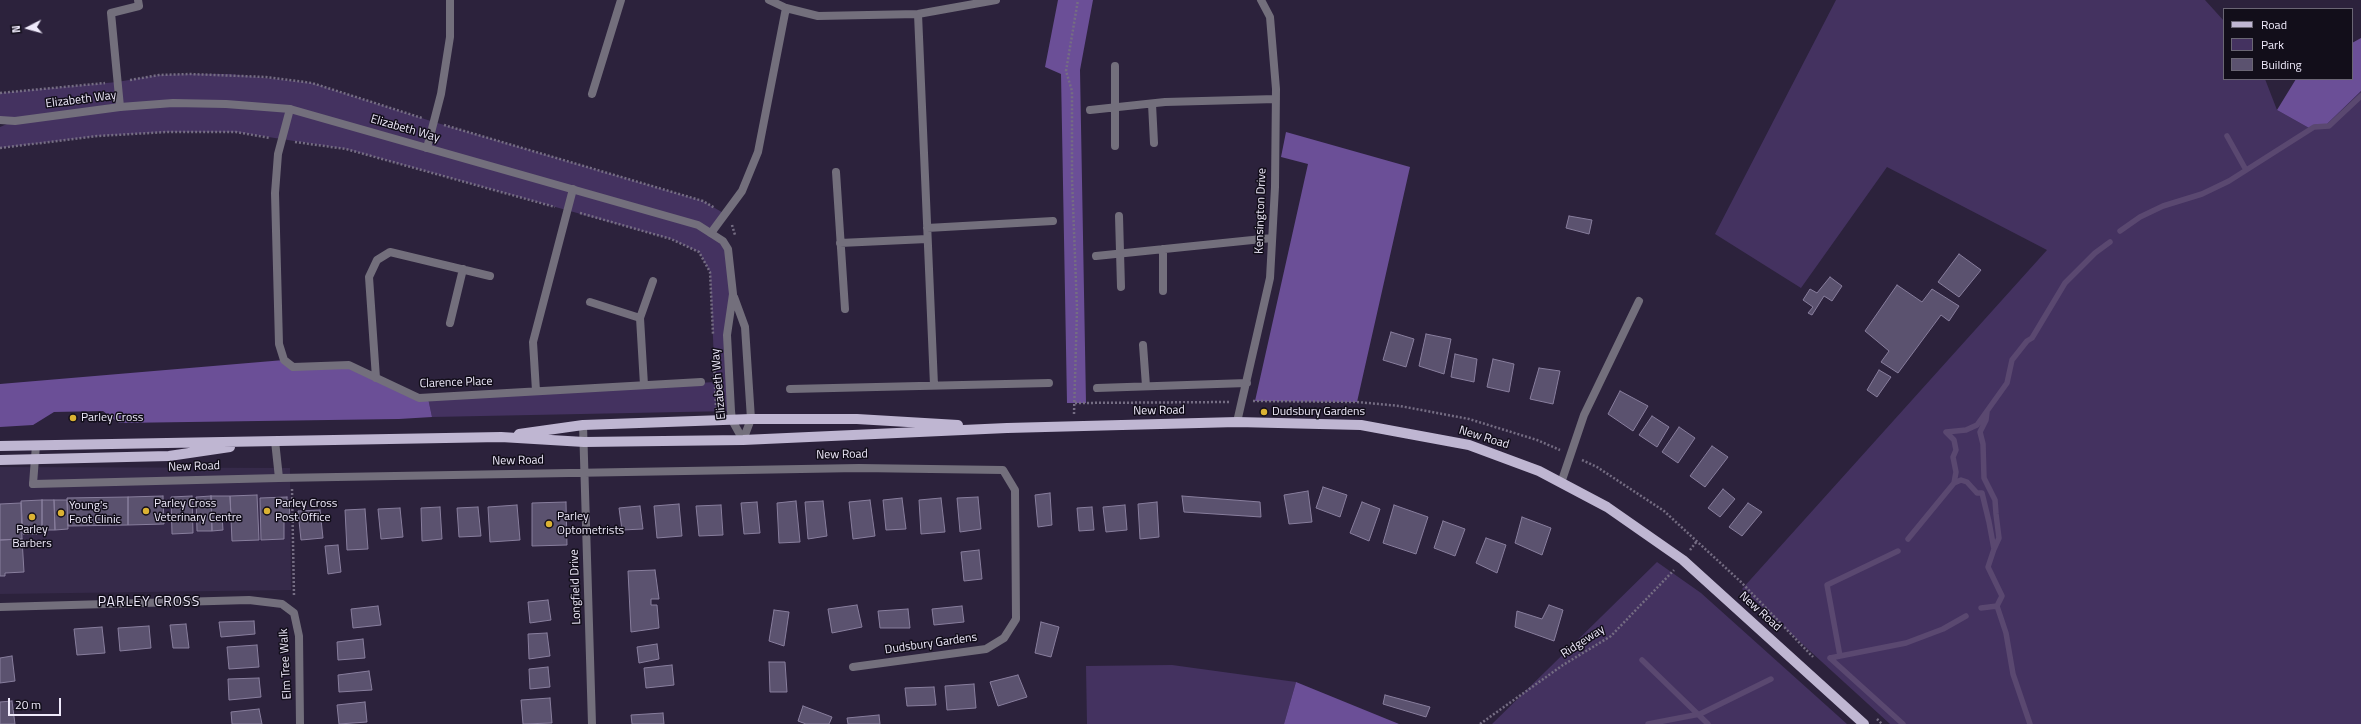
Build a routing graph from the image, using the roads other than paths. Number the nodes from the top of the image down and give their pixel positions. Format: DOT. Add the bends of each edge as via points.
graph roads {
  1 [pos="138,0"];
  2 [pos="450,0"];
  3 [pos="621,0"];
  4 [pos="769,0"];
  5 [pos="996,0"];
  6 [pos="1261,0"];
  7 [pos="786,8"];
  8 [pos="918,14"];
  9 [pos="1115,66"];
  10 [pos="592,94"];
  11 [pos="1276,99"];
  12 [pos="1152,104"];
  13 [pos="120,107"];
  14 [pos="1114,108"];
  15 [pos="290,109"];
  16 [pos="1090,110"];
  17 [pos="0,120"];
  18 [pos="15,121"];
  19 [pos="0,127"];
  20 [pos="1154,143"];
  21 [pos="1115,146"];
  22 [pos="427,148"];
  23 [pos="836,172"];
  24 [pos="574,189"];
  25 [pos="1118,216"];
  26 [pos="1053,221"];
  27 [pos="927,228"];
  28 [pos="711,233"];
  29 [pos="1272,238"];
  30 [pos="927,239"];
  31 [pos="840,243"];
  32 [pos="1163,249"];
  33 [pos="1120,253"];
  34 [pos="1096,256"];
  35 [pos="463,269"];
  36 [pos="490,276"];
  37 [pos="653,281"];
  38 [pos="1121,287"];
  39 [pos="1162,291"];
  40 [pos="733,294"];
  41 [pos="1639,301"];
  42 [pos="590,302"];
  43 [pos="845,309"];
  44 [pos="640,318"];
  45 [pos="450,322"];
  46 [pos="1143,345"];
  47 [pos="376,378"];
  48 [pos="701,382"];
  49 [pos="1049,383"];
  50 [pos="1247,383"];
  51 [pos="644,385"];
  52 [pos="934,386"];
  53 [pos="1146,386"];
  54 [pos="790,388"];
  55 [pos="1097,388"];
  56 [pos="536,391"];
  57 [pos="751,419"];
  58 [pos="732,420"];
  59 [pos="1237,422"];
  60 [pos="583,425"];
  61 [pos="1007,428"];
  62 [pos="501,437"];
  63 [pos="743,440"];
  64 [pos="275,441"];
  65 [pos="584,442"];
  66 [pos="36,445"];
  67 [pos="0,446"];
  68 [pos="0,460"];
  69 [pos="34,460"];
  70 [pos="1003,470"];
  71 [pos="585,474"];
  72 [pos="283,478"];
  73 [pos="1561,483"];
  74 [pos="0,607"];
  75 [pos="852,667"];
  76 [pos="300,724"];
  77 [pos="592,724"];
  78 [pos="1864,724"];
  1 -- 13 [label="street" via="139,6 111,14"];
  2 -- 22 [label="street" via="450,36 441,94"];
  3 -- 10 [label="street"];
  4 -- 7 [label="street"];
  5 -- 8 [label="street"];
  6 -- 11 [label="street, Kensington Drive" via="1270,17"];
  7 -- 8 [label="street" via="818,16"];
  7 -- 28 [label="street" via="758,152 742,191"];
  8 -- 27 [label="street"];
  9 -- 14 [label="street"];
  11 -- 12 [label="street"];
  11 -- 29 [label="street, Kensington Drive"];
  12 -- 14 [label="street"];
  12 -- 20 [label="street"];
  13 -- 15 [label="street, Elizabeth Way" via="173,103"];
  13 -- 18 [label="street, Elizabeth Way"];
  14 -- 16 [label="street"];
  14 -- 21 [label="street"];
  15 -- 22 [label="street, Elizabeth Way"];
  15 -- 47 [label="street, Clarence Place" via="278,154 275,193 279,344 284,360 293,367 349,365"];
  17 -- 18 [label="street, Elizabeth Way"];
  18 -- 19 [label="street, Elizabeth Way"];
  22 -- 24 [label="street, Elizabeth Way"];
  23 -- 31 [label="street"];
  24 -- 28 [label="street, Elizabeth Way" via="698,225"];
  24 -- 56 [label="street" via="533,342"];
  25 -- 33 [label="street"];
  26 -- 27 [label="street"];
  27 -- 30 [label="street"];
  28 -- 40 [label="street, Elizabeth Way" via="723,241 728,249"];
  29 -- 32 [label="street"];
  29 -- 50 [label="street, Kensington Drive" via="1270,278"];
  30 -- 31 [label="street"];
  30 -- 52 [label="street"];
  31 -- 43 [label="street"];
  32 -- 33 [label="street"];
  32 -- 39 [label="street"];
  33 -- 34 [label="street"];
  33 -- 38 [label="street"];
  35 -- 36 [label="street"];
  35 -- 45 [label="street"];
  35 -- 47 [label="street" via="390,252 376,260 369,277"];
  37 -- 44 [label="street"];
  40 -- 57 [label="street, Elizabeth Way" via="745,327"];
  40 -- 58 [label="street, Elizabeth Way" via="727,335"];
  41 -- 73 [label="street" via="1584,415"];
  42 -- 44 [label="street"];
  44 -- 51 [label="street"];
  46 -- 53 [label="street"];
  47 -- 56 [label="street, Clarence Place" via="419,398"];
  48 -- 51 [label="street, Clarence Place"];
  49 -- 52 [label="street"];
  50 -- 53 [label="street"];
  50 -- 59 [label="street, Kensington Drive"];
  51 -- 56 [label="street, Clarence Place"];
  52 -- 54 [label="street"];
  53 -- 55 [label="street"];
  57 -- 58 [label="main road, New Road"];
  57 -- 61 [label="main road, New Road" via="857,419"];
  57 -- 63 [label="street, Elizabeth Way"];
  58 -- 60 [label="main road, New Road"];
  58 -- 63 [label="street, Elizabeth Way"];
  59 -- 61 [label="main road, New Road"];
  59 -- 73 [label="main road, New Road" via="1361,424 1469,445 1539,471"];
  60 -- 62 [label="main road, New Road"];
  60 -- 65 [label="street, Longfield Drive"];
  61 -- 63 [label="main road, New Road"];
  62 -- 64 [label="main road, New Road"];
  62 -- 65 [label="main road, New Road"];
  63 -- 65 [label="main road, New Road"];
  64 -- 66 [label="main road, New Road"];
  64 -- 69 [label="main road, New Road" via="169,456"];
  64 -- 72 [label="street"];
  65 -- 71 [label="street, Longfield Drive"];
  66 -- 67 [label="main road, New Road"];
  66 -- 69 [label="street"];
  68 -- 69 [label="main road, New Road"];
  69 -- 72 [label="street, New Road" via="34,484"];
  70 -- 71 [label="street, New Road" via="860,468"];
  70 -- 75 [label="street, Dudsbury Gardens" via="1014,490 1016,620 1004,638 986,649"];
  71 -- 72 [label="street, New Road"];
  71 -- 77 [label="street, Longfield Drive"];
  73 -- 78 [label="main road, New Road" via="1607,507 1683,560"];
  74 -- 76 [label="street, Elm Tree Walk" via="249,600 282,604 294,613 299,636"];
}
